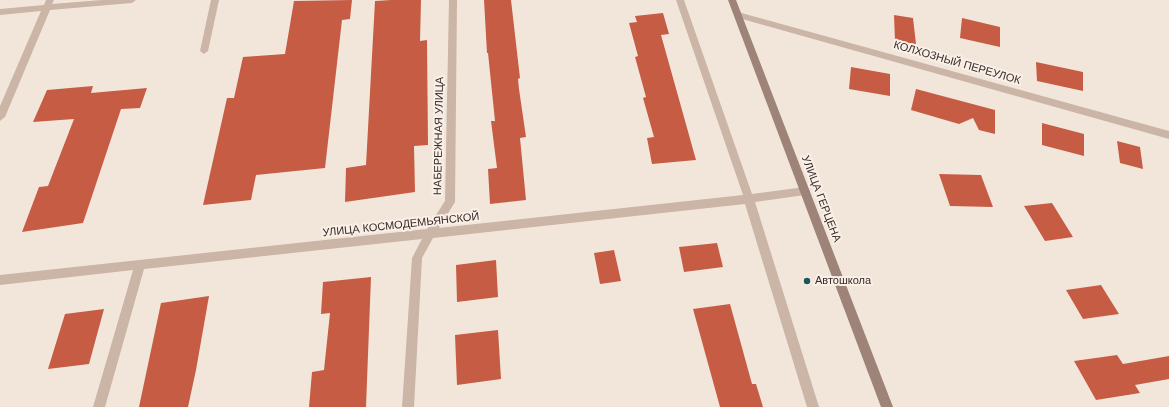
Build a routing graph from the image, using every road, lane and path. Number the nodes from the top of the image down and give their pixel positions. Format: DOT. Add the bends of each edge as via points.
graph roads {
  1 [pos="132,0"];
  2 [pos="216,0"];
  3 [pos="453,0"];
  4 [pos="680,0"];
  5 [pos="732,0"];
  6 [pos="49,4"];
  7 [pos="0,12"];
  8 [pos="738,15"];
  9 [pos="204,51"];
  10 [pos="0,117"];
  11 [pos="1169,134"];
  12 [pos="804,191"];
  13 [pos="749,199"];
  14 [pos="430,233"];
  15 [pos="140,266"];
  16 [pos="0,280"];
  17 [pos="99,407"];
  18 [pos="408,407"];
  19 [pos="813,407"];
  20 [pos="887,407"];
  1 -- 6 [label="street"];
  2 -- 9 [label="street"];
  3 -- 14 [label="street, НАБЕРЕЖНАЯ УЛИЦА" via="450,202"];
  4 -- 13 [label="street"];
  5 -- 8 [label="main road, УЛИЦА ГЕРЦЕНА"];
  6 -- 7 [label="street"];
  6 -- 10 [label="street"];
  8 -- 11 [label="street, КОЛХОЗНЫЙ ПЕРЕУЛОК"];
  8 -- 12 [label="main road, УЛИЦА ГЕРЦЕНА"];
  12 -- 13 [label="street, УЛИЦА КОСМОДЕМЬЯНСКОЙ"];
  12 -- 20 [label="main road, УЛИЦА ГЕРЦЕНА"];
  13 -- 14 [label="street, УЛИЦА КОСМОДЕМЬЯНСКОЙ"];
  13 -- 19 [label="street"];
  14 -- 15 [label="street, УЛИЦА КОСМОДЕМЬЯНСКОЙ"];
  14 -- 18 [label="street, НАБЕРЕЖНАЯ УЛИЦА" via="417,258"];
  15 -- 16 [label="street, УЛИЦА КОСМОДЕМЬЯНСКОЙ"];
  15 -- 17 [label="street"];
}
